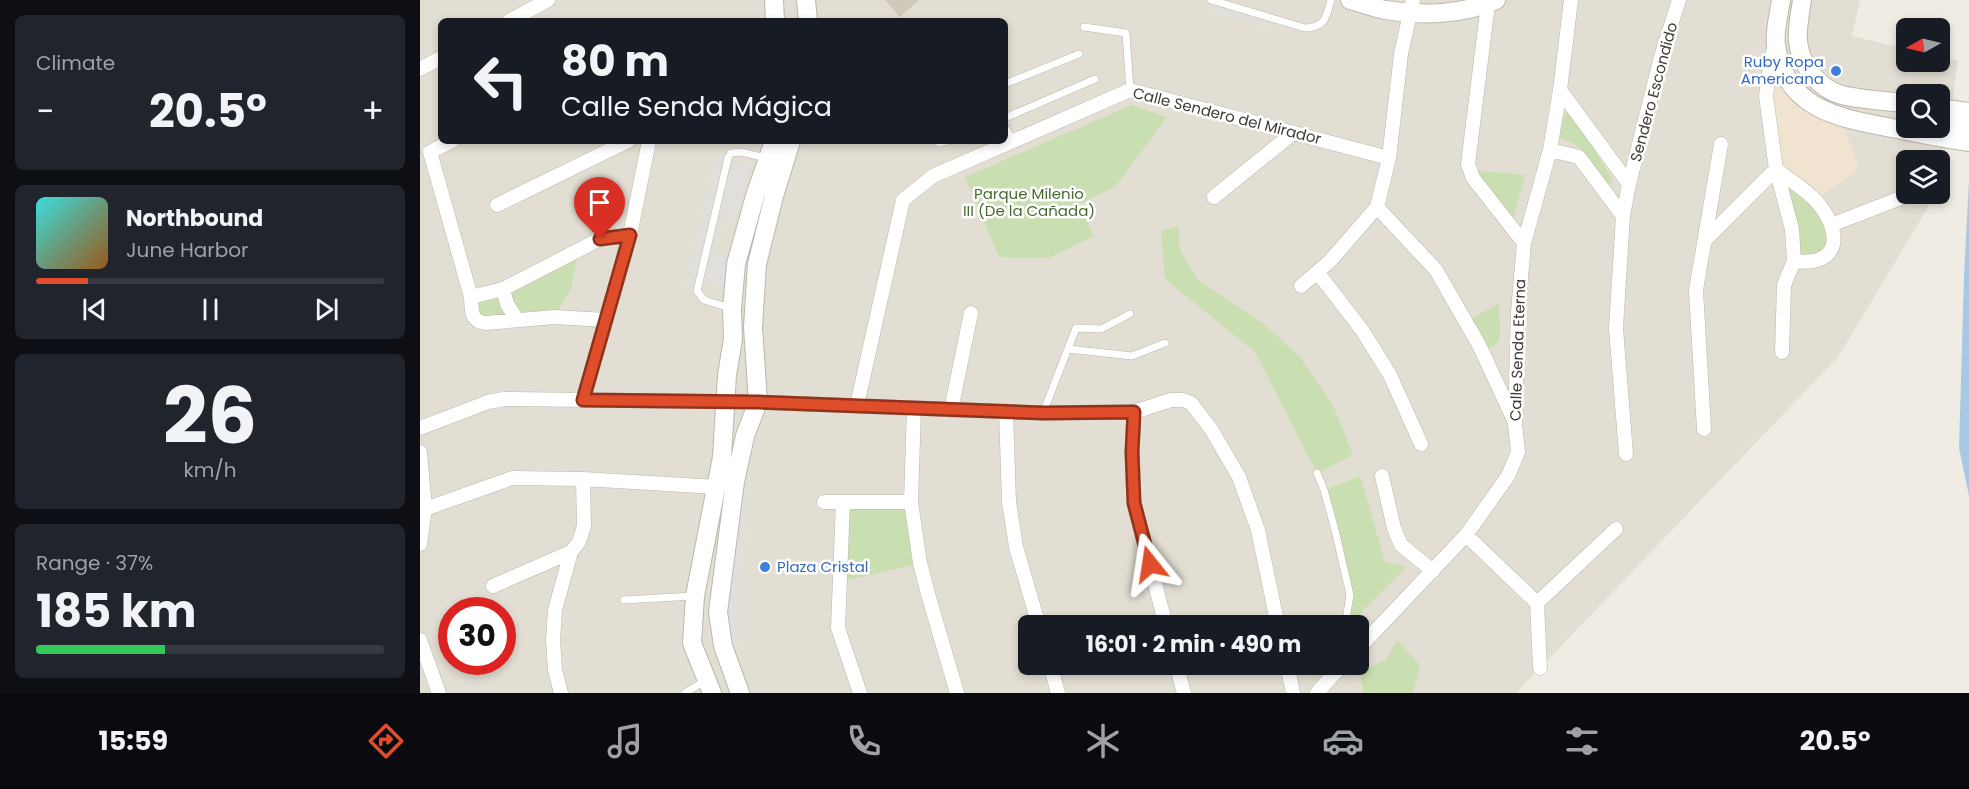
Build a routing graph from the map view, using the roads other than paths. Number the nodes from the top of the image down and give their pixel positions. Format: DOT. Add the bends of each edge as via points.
graph roads {
  1 [pos="548,0"];
  2 [pos="774,0"];
  3 [pos="807,0"];
  4 [pos="1211,0"];
  5 [pos="1331,0"];
  6 [pos="1350,0"];
  7 [pos="1425,0"];
  8 [pos="1571,0"];
  9 [pos="1679,0"];
  10 [pos="1781,0"];
  11 [pos="1802,0"];
  12 [pos="1492,2"];
  13 [pos="1409,4"];
  14 [pos="1442,12"];
  15 [pos="515,18"];
  16 [pos="775,18"];
  17 [pos="808,18"];
  18 [pos="1084,27"];
  19 [pos="1776,46"];
  20 [pos="1079,54"];
  21 [pos="438,60"];
  22 [pos="420,69"];
  23 [pos="1095,79"];
  24 [pos="1008,83"];
  25 [pos="1794,89"];
  26 [pos="1130,90"];
  27 [pos="1560,90"];
  28 [pos="1766,96"];
  29 [pos="1850,99"];
  30 [pos="1896,102"];
  31 [pos="1950,109"];
  32 [pos="1896,111"];
  33 [pos="1969,112"];
  34 [pos="1008,117"];
  35 [pos="1950,123"];
  36 [pos="1969,126"];
  37 [pos="1008,133"];
  38 [pos="1293,133"];
  39 [pos="1012,140"];
  40 [pos="1008,142"];
  41 [pos="1969,142"];
  42 [pos="447,144"];
  43 [pos="622,144"];
  44 [pos="648,144"];
  45 [pos="773,144"];
  46 [pos="790,144"];
  47 [pos="1003,144"];
  48 [pos="1721,144"];
  49 [pos="1550,150"];
  50 [pos="1389,158"];
  51 [pos="767,159"];
  52 [pos="1776,169"];
  53 [pos="1629,184"];
  54 [pos="1214,197"];
  55 [pos="1896,200"];
  56 [pos="497,206"];
  57 [pos="1377,207"];
  58 [pos="1623,216"];
  59 [pos="1832,225"];
  60 [pos="630,235"];
  61 [pos="1706,240"];
  62 [pos="1524,243"];
  63 [pos="1794,261"];
  64 [pos="1318,273"];
  65 [pos="1301,286"];
  66 [pos="502,289"];
  67 [pos="471,297"];
  68 [pos="732,309"];
  69 [pos="972,313"];
  70 [pos="1130,314"];
  71 [pos="518,320"];
  72 [pos="606,320"];
  73 [pos="1165,343"];
  74 [pos="1068,349"];
  75 [pos="1782,352"];
  76 [pos="583,400"];
  77 [pos="725,402"];
  78 [pos="758,402"];
  79 [pos="857,405"];
  80 [pos="914,408"];
  81 [pos="951,410"];
  82 [pos="1006,411"];
  83 [pos="1134,412"];
  84 [pos="1043,413"];
  85 [pos="1515,424"];
  86 [pos="420,428"];
  87 [pos="1704,429"];
  88 [pos="1421,444"];
  89 [pos="420,452"];
  90 [pos="1626,454"];
  91 [pos="1317,473"];
  92 [pos="1382,476"];
  93 [pos="583,479"];
  94 [pos="717,487"];
  95 [pos="824,502"];
  96 [pos="843,502"];
  97 [pos="910,502"];
  98 [pos="425,508"];
  99 [pos="1616,529"];
  100 [pos="1467,535"];
  101 [pos="420,544"];
  102 [pos="571,552"];
  103 [pos="1433,571"];
  104 [pos="493,586"];
  105 [pos="695,596"];
  106 [pos="624,600"];
  107 [pos="1537,603"];
  108 [pos="1036,615"];
  109 [pos="1163,615"];
  110 [pos="1276,615"];
  111 [pos="1347,615"];
  112 [pos="1369,638"];
  113 [pos="420,640"];
  114 [pos="1540,668"];
  115 [pos="1053,675"];
  116 [pos="1179,675"];
  117 [pos="1289,675"];
  118 [pos="1332,675"];
  119 [pos="709,686"];
  120 [pos="439,693"];
  121 [pos="561,693"];
  122 [pos="685,693"];
  123 [pos="740,693"];
  124 [pos="860,693"];
  125 [pos="957,693"];
  126 [pos="1058,693"];
  127 [pos="1184,693"];
  128 [pos="1293,693"];
  129 [pos="1317,693"];
  1 -- 15 [label="street"];
  2 -- 16 [label="street"];
  3 -- 17 [label="street"];
  4 -- 5 [label="lane" via="1315,28 1325,21"];
  6 -- 13 [label="street" via="1385,10"];
  7 -- 14 [label="street"];
  8 -- 27 [label="street, Calle Senda Eterna"];
  9 -- 53 [label="street, Sendero Escondido"];
  10 -- 19 [label="street"];
  11 -- 29 [label="street" via="1798,43 1803,61 1827,88"];
  12 -- 14 [label="street"];
  12 -- 62 [label="street" via="1468,164 1473,178"];
  13 -- 14 [label="street"];
  13 -- 50 [label="street"];
  18 -- 26 [label="lane" via="1126,33"];
  19 -- 25 [label="street"];
  19 -- 28 [label="street"];
  20 -- 24 [label="lane"];
  21 -- 22 [label="street"];
  23 -- 34 [label="lane"];
  25 -- 28 [label="street" via="1782,85 1770,89"];
  25 -- 41 [label="street" via="1815,107 1841,118"];
  26 -- 38 [label="street, Calle Sendero del Mirador"];
  26 -- 39 [label="street, Calle Sendero del Mirador"];
  27 -- 49 [label="street, Calle Senda Eterna"];
  27 -- 53 [label="street"];
  28 -- 52 [label="street"];
  29 -- 30 [label="street"];
  29 -- 32 [label="street"];
  31 -- 33 [label="street"];
  35 -- 36 [label="street"];
  37 -- 39 [label="lane"];
  38 -- 50 [label="street, Calle Sendero del Mirador"];
  38 -- 54 [label="street"];
  39 -- 40 [label="street, Calle Sendero del Mirador"];
  42 -- 67 [label="street" via="430,152"];
  43 -- 56 [label="street"];
  44 -- 60 [label="street"];
  45 -- 51 [label="street"];
  46 -- 78 [label="street" via="757,264 753,327"];
  47 -- 79 [label="street, Calle Sendero del Mirador" via="933,176 903,201"];
  48 -- 61 [label="street"];
  49 -- 58 [label="street" via="1579,157"];
  49 -- 62 [label="street, Calle Senda Eterna"];
  50 -- 57 [label="street"];
  51 -- 68 [label="street" via="736,264"];
  51 -- 68 [label="lane" via="731,153 725,170 697,291 704,300"];
  52 -- 59 [label="street" via="1815,200"];
  52 -- 61 [label="street"];
  52 -- 63 [label="street" via="1792,229"];
  53 -- 58 [label="street, Sendero Escondido"];
  55 -- 59 [label="street"];
  57 -- 64 [label="street"];
  57 -- 85 [label="street" via="1436,270 1479,345"];
  58 -- 90 [label="street, Sendero Escondido" via="1616,328"];
  59 -- 63 [label="street" via="1829,255 1816,262"];
  60 -- 66 [label="street" via="600,239"];
  60 -- 72 [label="street"];
  61 -- 87 [label="street" via="1696,290"];
  62 -- 85 [label="street, Calle Senda Eterna"];
  63 -- 75 [label="street" via="1784,285"];
  64 -- 65 [label="street"];
  64 -- 88 [label="street" via="1362,330 1390,375"];
  66 -- 67 [label="street"];
  66 -- 71 [label="street"];
  67 -- 71 [label="street" via="477,322"];
  68 -- 77 [label="street" via="733,339"];
  69 -- 81 [label="street"];
  70 -- 74 [label="lane" via="1101,329 1076,328"];
  71 -- 72 [label="street"];
  72 -- 76 [label="street"];
  73 -- 74 [label="lane" via="1132,356"];
  74 -- 84 [label="lane"];
  76 -- 77 [label="street"];
  76 -- 86 [label="street" via="504,399"];
  77 -- 78 [label="street"];
  77 -- 94 [label="street"];
  78 -- 79 [label="street"];
  78 -- 123 [label="street" via="745,436 735,482 718,612 723,646"];
  79 -- 80 [label="street"];
  80 -- 81 [label="street"];
  80 -- 97 [label="street"];
  81 -- 82 [label="street"];
  82 -- 84 [label="street"];
  82 -- 108 [label="street" via="1009,502 1016,547"];
  83 -- 84 [label="street"];
  83 -- 109 [label="street" via="1134,503"];
  83 -- 110 [label="street" via="1183,400 1191,403 1211,429 1239,477 1258,530"];
  85 -- 100 [label="street, Calle Senda Eterna" via="1518,452 1508,476"];
  89 -- 98 [label="street"];
  91 -- 111 [label="lane" via="1350,595"];
  92 -- 103 [label="street" via="1401,545"];
  93 -- 94 [label="street"];
  93 -- 98 [label="street" via="512,478"];
  93 -- 102 [label="street" via="584,526"];
  94 -- 105 [label="street"];
  95 -- 96 [label="street"];
  96 -- 97 [label="street"];
  96 -- 124 [label="street" via="838,628"];
  97 -- 125 [label="street" via="927,594"];
  98 -- 101 [label="street"];
  99 -- 107 [label="street"];
  100 -- 103 [label="street, Calle Senda Eterna"];
  100 -- 107 [label="street"];
  102 -- 104 [label="street"];
  102 -- 121 [label="street" via="555,610 555,670"];
  103 -- 112 [label="street, Calle Senda Eterna"];
  105 -- 106 [label="lane"];
  105 -- 119 [label="street" via="692,643"];
  107 -- 114 [label="street"];
  113 -- 120 [label="street"];
  115 -- 126 [label="street"];
  116 -- 127 [label="street"];
  117 -- 128 [label="street"];
  118 -- 129 [label="street"];
  119 -- 122 [label="lane"];
}
